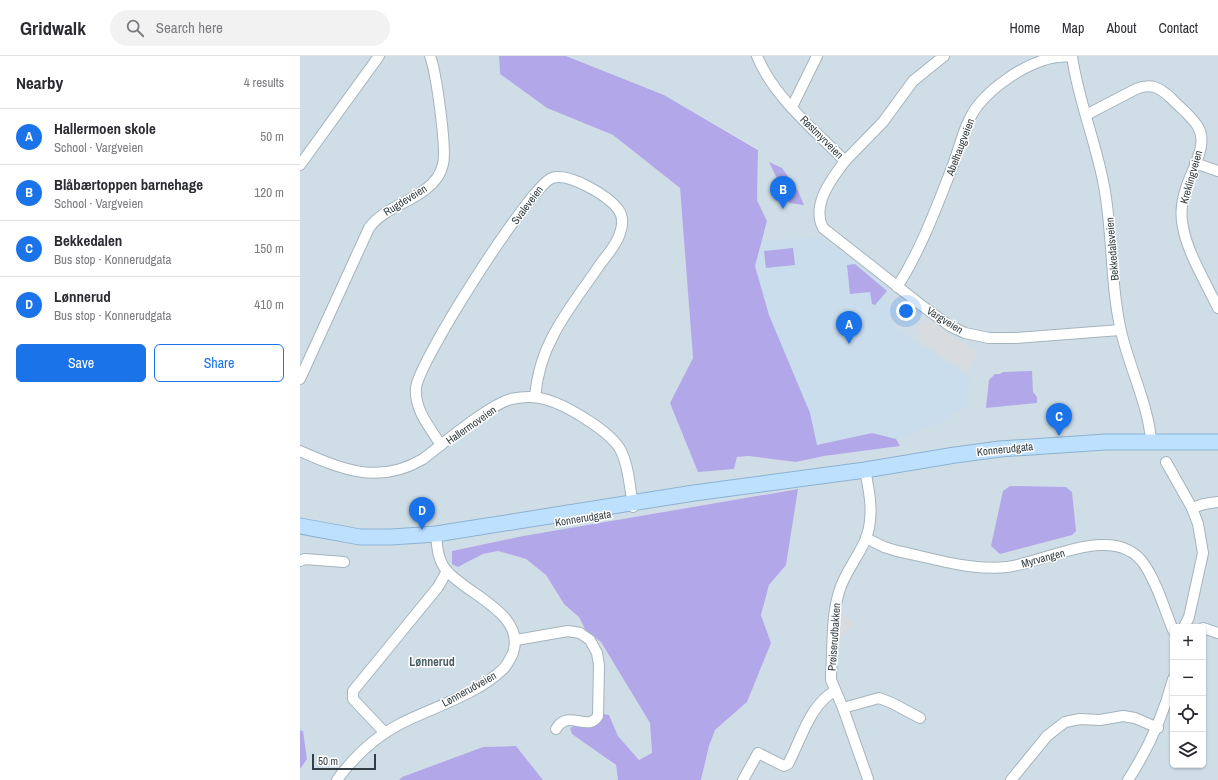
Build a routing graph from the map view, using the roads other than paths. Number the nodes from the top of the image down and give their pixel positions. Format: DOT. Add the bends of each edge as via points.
graph roads {
  1 [pos="379,56"];
  2 [pos="430,56"];
  3 [pos="757,56"];
  4 [pos="817,56"];
  5 [pos="944,56"];
  6 [pos="1071,56"];
  7 [pos="792,107"];
  8 [pos="1086,115"];
  9 [pos="845,161"];
  10 [pos="1195,164"];
  11 [pos="300,165"];
  12 [pos="1218,171"];
  13 [pos="897,286"];
  14 [pos="1218,308"];
  15 [pos="1120,330"];
  16 [pos="300,379"];
  17 [pos="535,397"];
  18 [pos="1151,442"];
  19 [pos="1218,442"];
  20 [pos="441,446"];
  21 [pos="300,451"];
  22 [pos="1166,462"];
  23 [pos="865,470"];
  24 [pos="1218,502"];
  25 [pos="633,506"];
  26 [pos="1192,508"];
  27 [pos="300,526"];
  28 [pos="300,536"];
  29 [pos="437,538"];
  30 [pos="866,538"];
  31 [pos="300,561"];
  32 [pos="344,562"];
  33 [pos="447,571"];
  34 [pos="1171,624"];
  35 [pos="1185,624"];
  36 [pos="1206,629"];
  37 [pos="1218,633"];
  38 [pos="516,640"];
  39 [pos="1170,689"];
  40 [pos="835,691"];
  41 [pos="843,708"];
  42 [pos="920,718"];
  43 [pos="1158,728"];
  44 [pos="556,729"];
  45 [pos="385,733"];
  46 [pos="337,780"];
  47 [pos="743,780"];
  48 [pos="870,780"];
  49 [pos="1011,780"];
  50 [pos="1128,780"];
  1 -- 11 [label="street"];
  2 -- 16 [label="street, Rugdeveien" via="444,146 442,169 426,189 381,215 369,228"];
  3 -- 7 [label="street, Røstmyrveien" via="772,83"];
  4 -- 7 [label="street"];
  5 -- 9 [label="street, Røstmyrveien" via="913,81 883,122"];
  6 -- 8 [label="street, Bekkedalsveien"];
  6 -- 13 [label="street, Abelhaugveien" via="1044,60 1030,66 1004,82 979,104 967,127 914,258"];
  7 -- 9 [label="street, Røstmyrveien"];
  8 -- 10 [label="street, Kreklingveien" via="1144,86 1156,86 1198,126 1201,142"];
  8 -- 15 [label="street, Bekkedalsveien" via="1105,187"];
  9 -- 13 [label="street, Vargveien" via="826,191 819,210 823,228"];
  10 -- 12 [label="street"];
  10 -- 14 [label="street, Kreklingveien" via="1182,202 1183,228"];
  13 -- 15 [label="street, Vargveien" via="950,326 974,336 1015,338"];
  15 -- 18 [label="street, Bekkedalsveien" via="1148,418"];
  17 -- 20 [label="street, Hallermoveien" via="502,403"];
  17 -- 20 [label="street, Svaleveien" via="538,374 553,335 567,311 614,246 622,226 620,214 614,206 574,179 560,176 548,179 542,185 514,223 464,296 420,373 416,388 420,411"];
  17 -- 25 [label="street, Hallermoveien" via="546,399 568,410 614,441 625,461"];
  18 -- 19 [label="main road, Konnerudgata"];
  18 -- 23 [label="main road, Konnerudgata" via="1029,446"];
  20 -- 21 [label="street, Hallermoveien" via="411,466 374,474 351,470"];
  22 -- 26 [label="street"];
  23 -- 25 [label="main road, Konnerudgata"];
  23 -- 30 [label="street, Prøiserudbakken" via="871,512"];
  24 -- 26 [label="street"];
  25 -- 29 [label="main road, Konnerudgata"];
  26 -- 35 [label="street" via="1198,524 1203,553"];
  27 -- 29 [label="main road, Konnerudgata" via="360,537"];
  28 -- 29 [label="main road, Konnerudgata" via="361,545"];
  29 -- 33 [label="street" via="439,556"];
  30 -- 34 [label="street, Myrvangen" via="897,551 982,568 1023,564 1100,544 1116,545 1131,552 1143,562 1158,590"];
  30 -- 40 [label="street, Prøiserudbakken" via="844,579 836,602 831,675"];
  31 -- 32 [label="street"];
  33 -- 38 [label="street" via="500,612 508,621"];
  33 -- 45 [label="street" via="438,587 353,691 355,701"];
  36 -- 37 [label="street"];
  38 -- 44 [label="street" via="573,631 586,636 594,646 599,665 598,716 590,722 564,720"];
  38 -- 45 [label="street, Lønnerudveien" via="508,663 494,677"];
  39 -- 43 [label="street"];
  40 -- 41 [label="street, Prøiserudbakken"];
  40 -- 47 [label="street" via="828,695 813,715 788,764 784,766 758,753"];
  41 -- 42 [label="street" via="879,698"];
  41 -- 48 [label="street, Prøiserudbakken"];
  43 -- 49 [label="street" via="1123,716 1065,722 1047,736"];
  43 -- 50 [label="street"];
  45 -- 46 [label="street, Lønnerudveien" via="367,747"];
}
